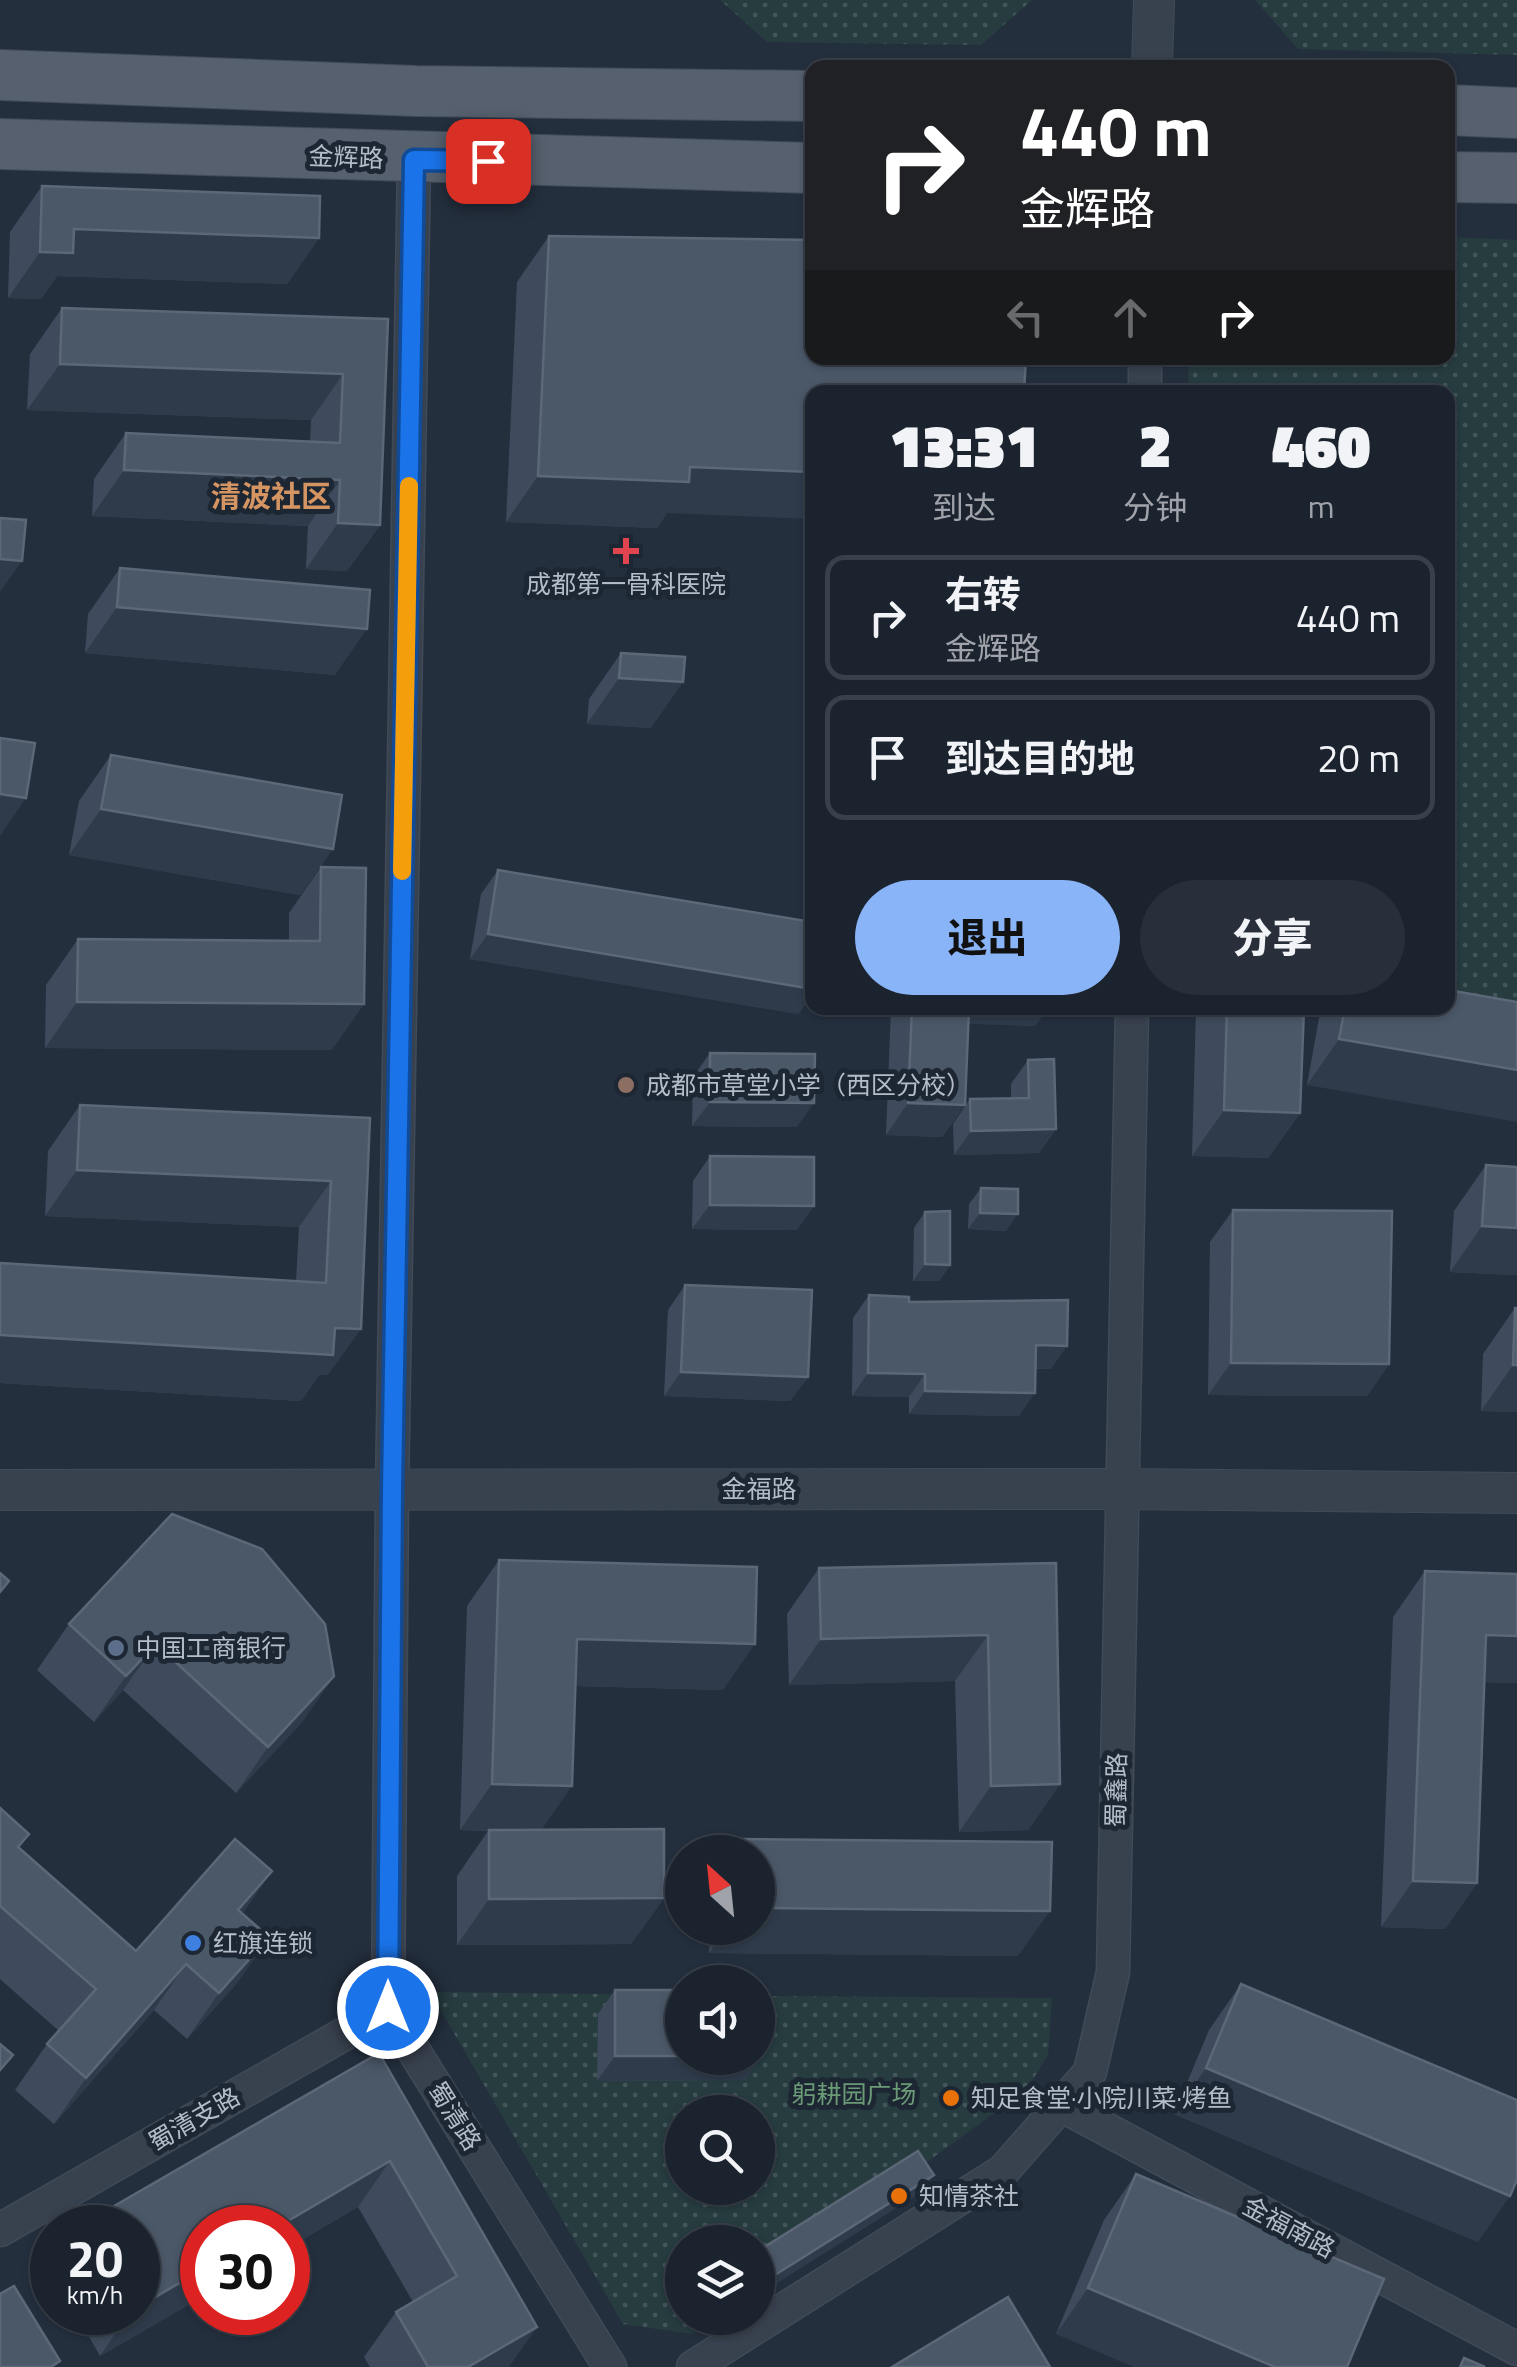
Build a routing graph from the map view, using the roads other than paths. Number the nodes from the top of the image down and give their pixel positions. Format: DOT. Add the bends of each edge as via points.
graph roads {
  1 [pos="1154,0"];
  2 [pos="1152,60"];
  3 [pos="0,75"];
  4 [pos="754,95"];
  5 [pos="805,96"];
  6 [pos="1455,110"];
  7 [pos="1517,113"];
  8 [pos="0,144"];
  9 [pos="414,160"];
  10 [pos="752,166"];
  11 [pos="805,168"];
  12 [pos="1455,177"];
  13 [pos="1517,178"];
  14 [pos="1132,1015"];
  15 [pos="1122,1489"];
  16 [pos="0,1490"];
  17 [pos="392,1490"];
  18 [pos="1517,1494"];
  19 [pos="388,2008"];
  20 [pos="1061,2105"];
  21 [pos="0,2230"];
  22 [pos="1517,2349"];
  23 [pos="610,2367"];
  24 [pos="693,2367"];
  1 -- 2 [label="street"];
  3 -- 4 [label="main road"];
  4 -- 5 [label="main road"];
  4 -- 10 [label="main road"];
  6 -- 7 [label="main road"];
  8 -- 9 [label="main road, 金辉路"];
  9 -- 10 [label="main road, 金辉路"];
  9 -- 17 [label="street"];
  10 -- 11 [label="main road, 金辉路"];
  12 -- 13 [label="main road"];
  14 -- 15 [label="street, 蜀鑫路"];
  15 -- 17 [label="street, 金福路"];
  15 -- 18 [label="street, 金福路"];
  15 -- 20 [label="street, 蜀鑫路" via="1113,1972 1090,2072"];
  16 -- 17 [label="street, 金福路"];
  17 -- 19 [label="street"];
  19 -- 21 [label="street, 蜀清支路"];
  19 -- 23 [label="street, 蜀清路"];
  20 -- 22 [label="street, 金福南路"];
  20 -- 24 [label="street, 蜀鑫路" via="1003,2171"];
}
